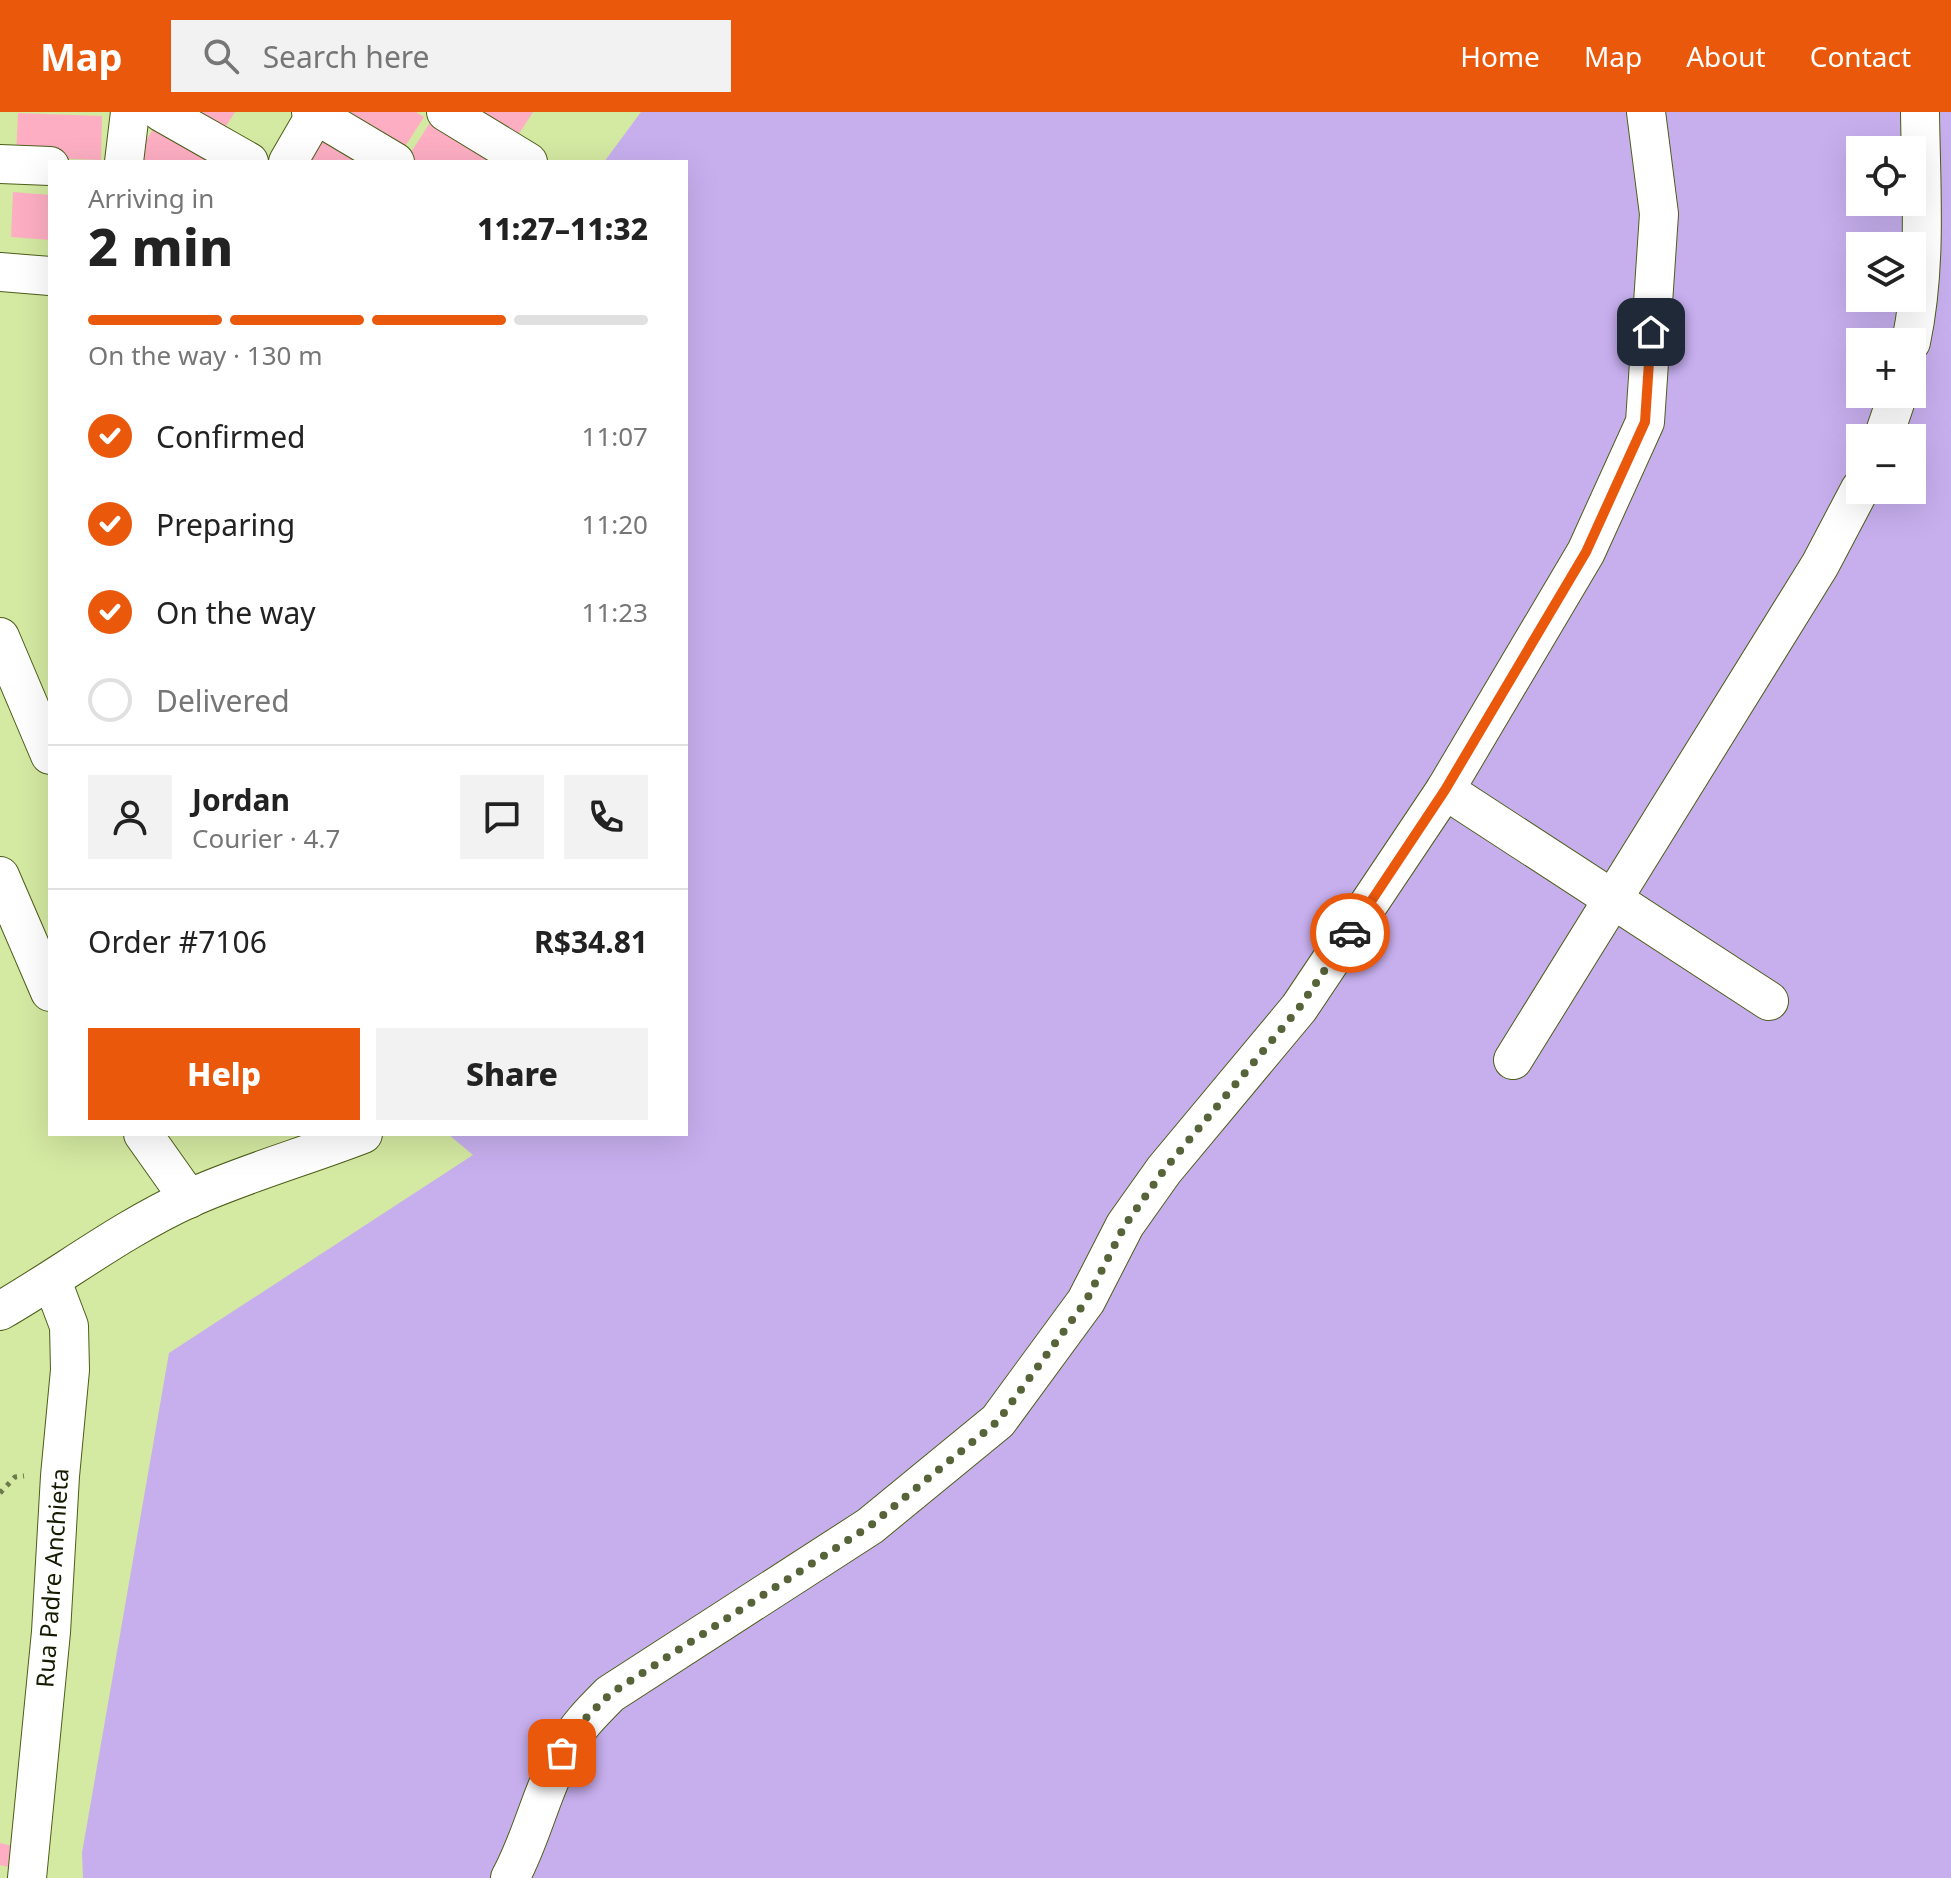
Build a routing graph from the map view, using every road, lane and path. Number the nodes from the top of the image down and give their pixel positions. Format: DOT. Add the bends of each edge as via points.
graph roads {
  1 [pos="130,112"];
  2 [pos="161,112"];
  3 [pos="446,112"];
  4 [pos="1646,112"];
  5 [pos="1920,112"];
  6 [pos="315,113"];
  7 [pos="124,160"];
  8 [pos="245,160"];
  9 [pos="289,160"];
  10 [pos="392,160"];
  11 [pos="525,160"];
  12 [pos="0,164"];
  13 [pos="48,166"];
  14 [pos="0,272"];
  15 [pos="48,276"];
  16 [pos="1914,328"];
  17 [pos="1852,504"];
  18 [pos="0,637"];
  19 [pos="48,750"];
  20 [pos="1445,790"];
  21 [pos="0,876"];
  22 [pos="1612,898"];
  23 [pos="48,987"];
  24 [pos="1769,1001"];
  25 [pos="1513,1060"];
  26 [pos="144,1136"];
  27 [pos="358,1136"];
  28 [pos="189,1199"];
  29 [pos="52,1281"];
  30 [pos="0,1311"];
  31 [pos="16,1822"];
  32 [pos="27,1878"];
  33 [pos="510,1878"];
  1 -- 7 [label="street"];
  2 -- 8 [label="street"];
  3 -- 11 [label="street"];
  4 -- 20 [label="street" via="1659,214 1645,422 1586,552"];
  5 -- 16 [label="street" via="1923,257"];
  6 -- 9 [label="street"];
  6 -- 10 [label="street"];
  12 -- 13 [label="street"];
  14 -- 15 [label="street"];
  17 -- 22 [label="street" via="1820,565"];
  18 -- 19 [label="street"];
  20 -- 22 [label="street"];
  20 -- 33 [label="street" via="1299,1008 1125,1225 1086,1301 998,1421 870,1526 610,1694 562,1753"];
  21 -- 23 [label="street"];
  22 -- 24 [label="street"];
  22 -- 25 [label="street"];
  26 -- 28 [label="street"];
  27 -- 28 [label="street"];
  28 -- 29 [label="street" via="94,1249"];
  29 -- 30 [label="street"];
  29 -- 31 [label="street, Rua Padre Anchieta" via="69,1326 70,1370 51,1632"];
  31 -- 32 [label="street, Rua Padre Anchieta"];
}
